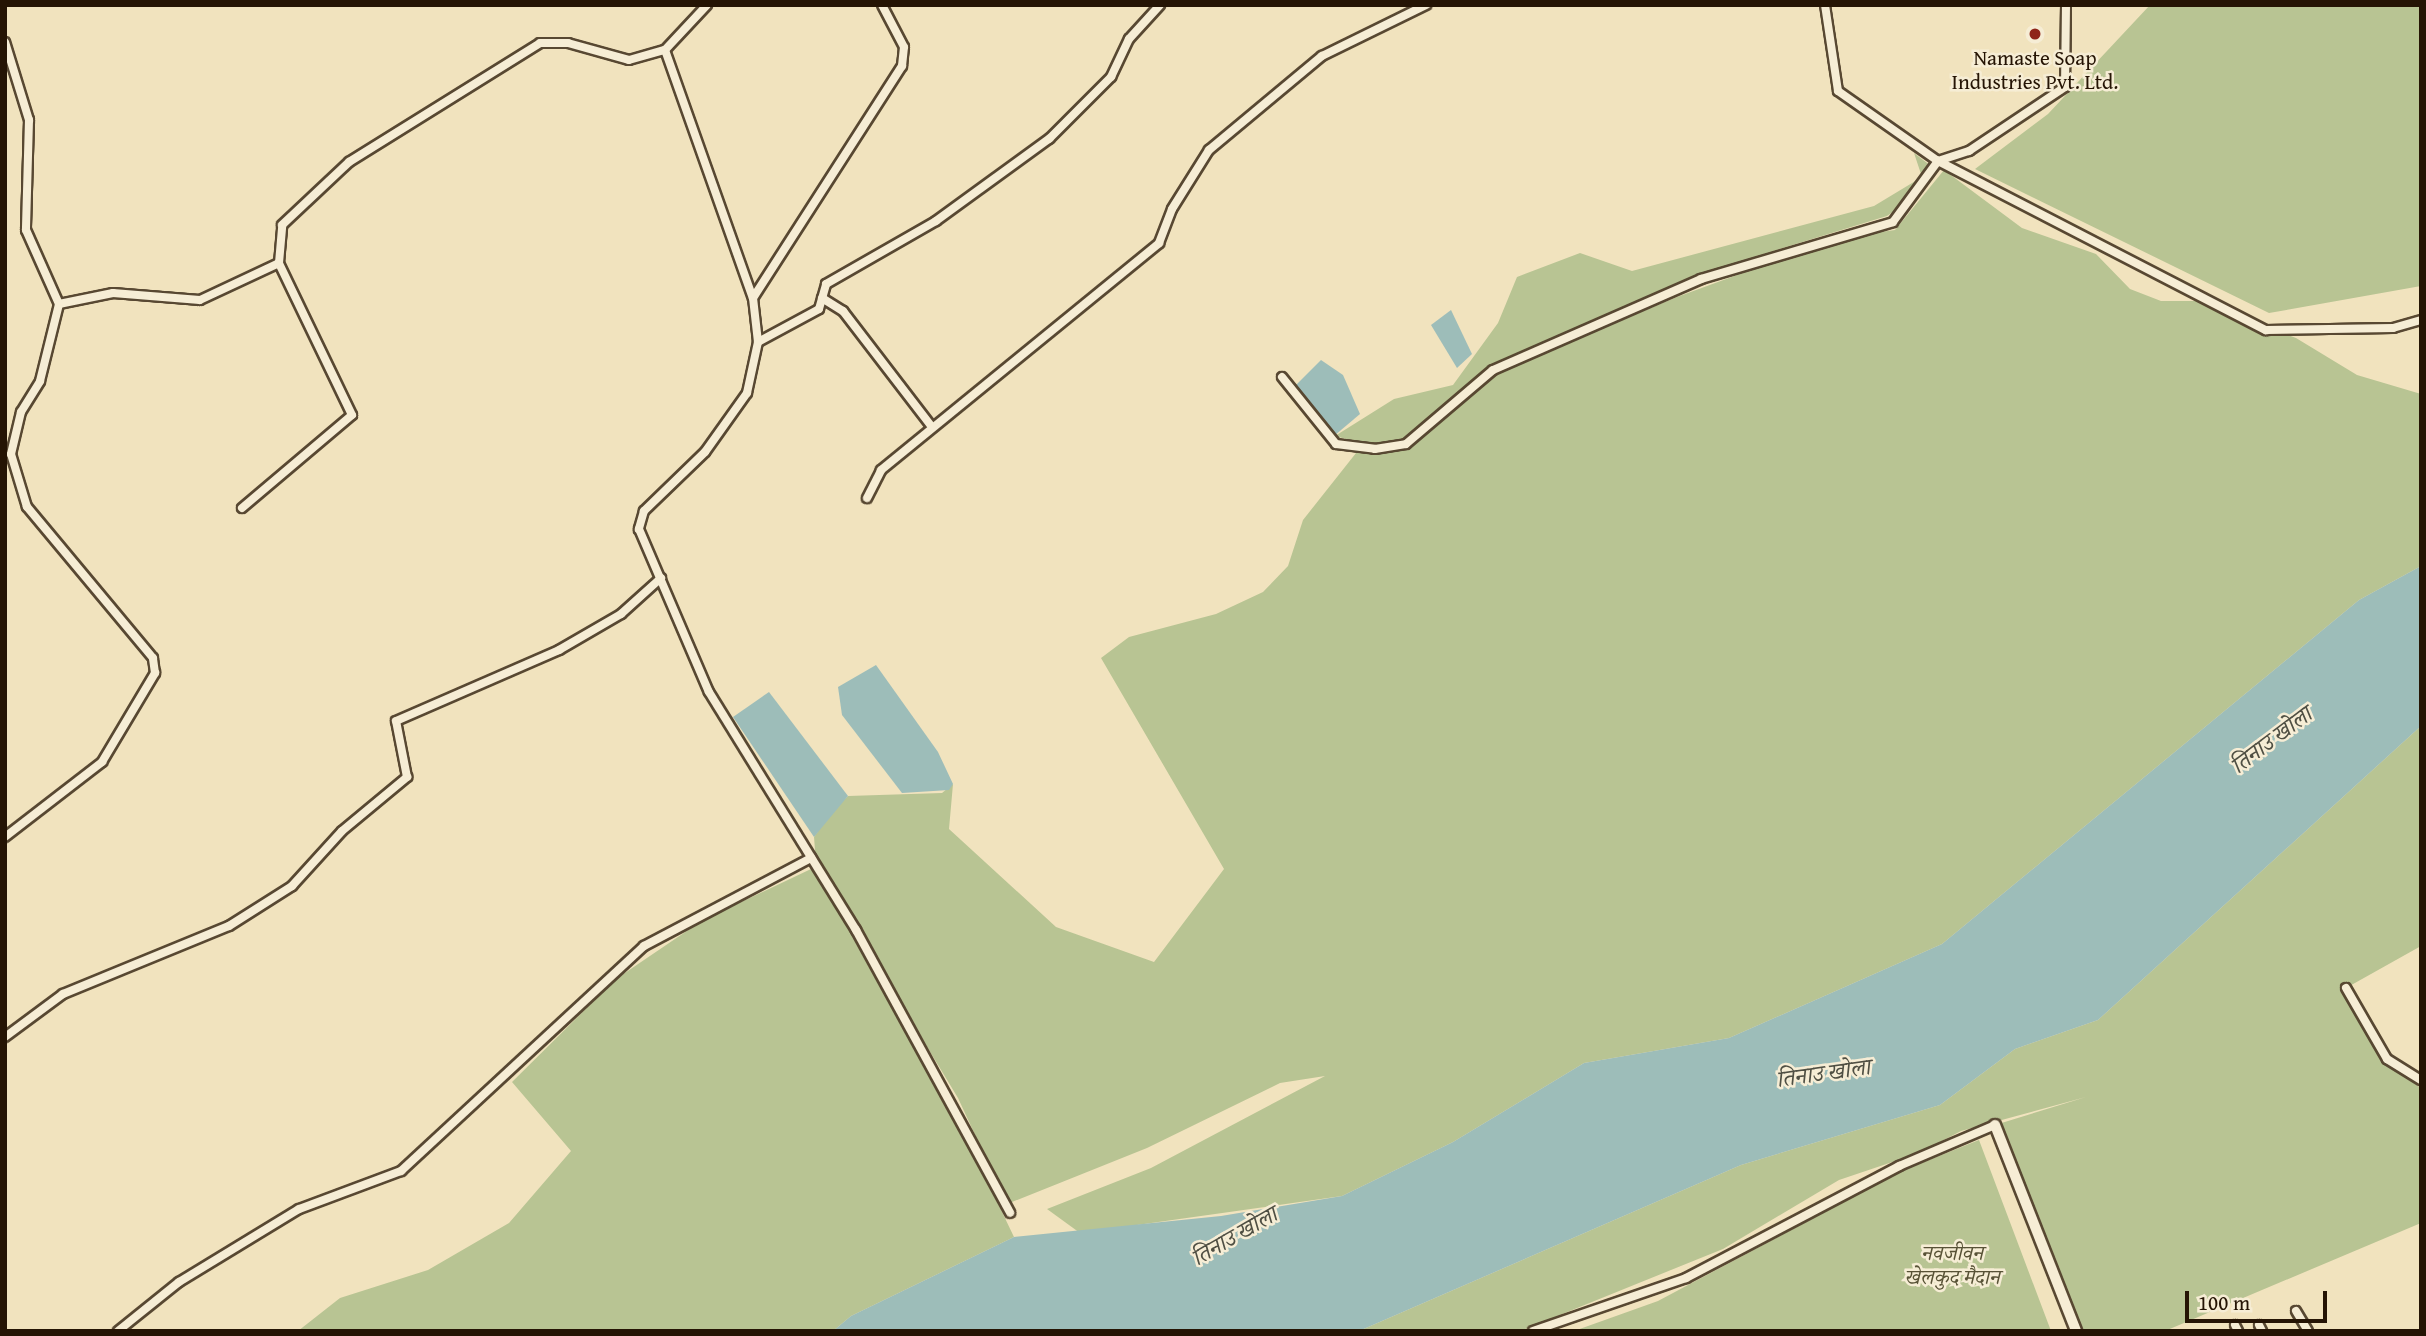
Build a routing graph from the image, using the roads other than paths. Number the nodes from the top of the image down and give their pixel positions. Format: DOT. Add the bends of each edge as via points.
graph roads {
  1 [pos="707,5"];
  2 [pos="882,5"];
  3 [pos="1160,5"];
  4 [pos="1426,5"];
  5 [pos="1825,5"];
  6 [pos="2066,5"];
  7 [pos="5,42"];
  8 [pos="665,50"];
  9 [pos="1938,161"];
  10 [pos="279,263"];
  11 [pos="753,298"];
  12 [pos="822,299"];
  13 [pos="59,304"];
  14 [pos="2421,320"];
  15 [pos="758,342"];
  16 [pos="1282,376"];
  17 [pos="932,427"];
  18 [pos="867,498"];
  19 [pos="242,508"];
  20 [pos="661,578"];
  21 [pos="5,837"];
  22 [pos="811,859"];
  23 [pos="2346,988"];
  24 [pos="5,1037"];
  25 [pos="2421,1080"];
  26 [pos="1995,1125"];
  27 [pos="1010,1213"];
  28 [pos="2296,1311"];
  29 [pos="118,1331"];
  30 [pos="1533,1331"];
  31 [pos="2076,1331"];
  32 [pos="2308,1331"];
  1 -- 8 [label="street"];
  2 -- 11 [label="street" via="904,47 901,66"];
  3 -- 12 [label="street" via="1129,39 1111,76 1049,139 936,221 826,284"];
  4 -- 17 [label="street" via="1322,56 1209,150 1172,209 1159,243 1094,302"];
  5 -- 9 [label="street" via="1838,91"];
  6 -- 9 [label="street" via="2065,87 1969,151"];
  7 -- 13 [label="street" via="29,120 26,230"];
  8 -- 10 [label="street" via="629,60 568,43 540,43 349,162 282,225"];
  8 -- 11 [label="street"];
  9 -- 14 [label="street" via="2266,330 2393,328"];
  9 -- 16 [label="street" via="1893,222 1701,279 1493,370 1406,444 1375,449 1336,444"];
  10 -- 13 [label="street" via="200,300 113,293"];
  10 -- 19 [label="street" via="352,415"];
  11 -- 15 [label="street"];
  12 -- 15 [label="street" via="819,309"];
  12 -- 17 [label="street" via="842,311"];
  13 -- 21 [label="street" via="40,381 21,412 11,454 27,507 153,658 155,674 102,762"];
  15 -- 20 [label="street" via="747,393 705,452 640,520"];
  17 -- 18 [label="street" via="881,470"];
  20 -- 22 [label="street" via="709,692"];
  20 -- 24 [label="street" via="621,614 559,650 397,721 407,778 341,831 292,886 229,926 63,994"];
  22 -- 27 [label="street"];
  22 -- 29 [label="street" via="644,946 401,1171 299,1209 178,1282"];
  23 -- 25 [label="street" via="2387,1059"];
  26 -- 30 [label="street" via="1899,1166 1657,1291"];
  26 -- 31 [label="street"];
  28 -- 32 [label="street"];
}
